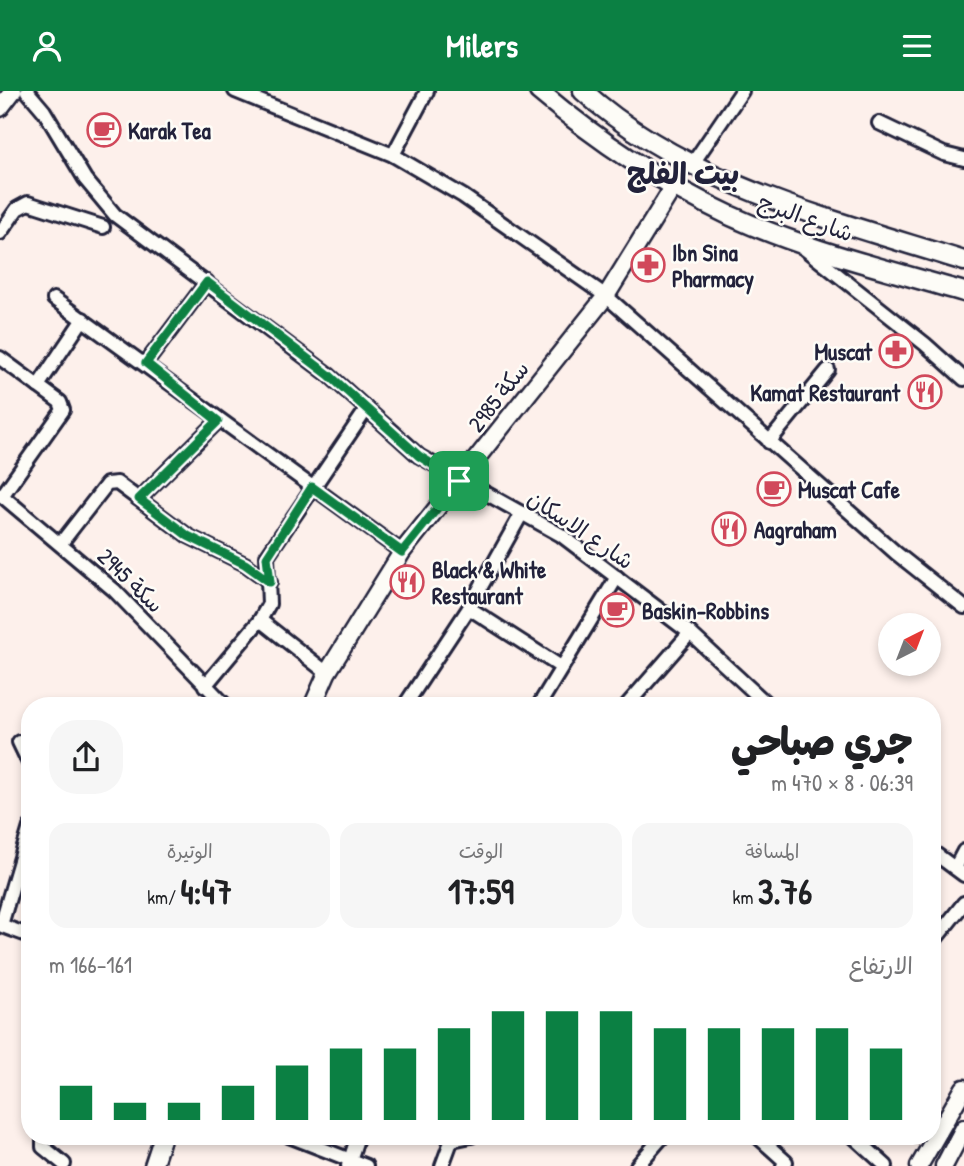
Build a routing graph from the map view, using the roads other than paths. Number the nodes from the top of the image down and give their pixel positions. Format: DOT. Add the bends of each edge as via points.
graph roads {
  1 [pos="13,91"];
  2 [pos="27,91"];
  3 [pos="235,91"];
  4 [pos="427,91"];
  5 [pos="539,91"];
  6 [pos="583,91"];
  7 [pos="742,91"];
  8 [pos="0,108"];
  9 [pos="879,123"];
  10 [pos="393,155"];
  11 [pos="964,159"];
  12 [pos="694,163"];
  13 [pos="674,186"];
  14 [pos="103,227"];
  15 [pos="0,233"];
  16 [pos="794,240"];
  17 [pos="964,261"];
  18 [pos="207,282"];
  19 [pos="964,292"];
  20 [pos="606,296"];
  21 [pos="54,299"];
  22 [pos="83,319"];
  23 [pos="0,358"];
  24 [pos="146,363"];
  25 [pos="828,370"];
  26 [pos="964,379"];
  27 [pos="38,386"];
  28 [pos="366,410"];
  29 [pos="218,421"];
  30 [pos="769,442"];
  31 [pos="459,481"];
  32 [pos="312,487"];
  33 [pos="1,495"];
  34 [pos="139,499"];
  35 [pos="522,513"];
  36 [pos="61,543"];
  37 [pos="402,552"];
  38 [pos="617,577"];
  39 [pos="270,582"];
  40 [pos="964,607"];
  41 [pos="469,608"];
  42 [pos="261,620"];
  43 [pos="690,633"];
  44 [pos="561,667"];
  45 [pos="327,673"];
  46 [pos="205,686"];
  47 [pos="217,697"];
  48 [pos="316,697"];
  49 [pos="410,697"];
  50 [pos="543,697"];
  51 [pos="634,697"];
  52 [pos="759,697"];
  53 [pos="19,743"];
  54 [pos="21,747"];
  55 [pos="964,851"];
  56 [pos="21,857"];
  57 [pos="941,858"];
  58 [pos="959,871"];
  59 [pos="964,903"];
  60 [pos="1,925"];
  61 [pos="941,932"];
  62 [pos="21,933"];
  63 [pos="964,1088"];
  64 [pos="941,1128"];
  65 [pos="964,1128"];
  66 [pos="43,1145"];
  67 [pos="160,1145"];
  68 [pos="309,1145"];
  69 [pos="355,1145"];
  70 [pos="450,1145"];
  71 [pos="655,1145"];
  72 [pos="767,1145"];
  73 [pos="863,1145"];
  74 [pos="931,1145"];
  75 [pos="349,1163"];
  76 [pos="64,1164"];
  77 [pos="153,1166"];
  78 [pos="366,1166"];
  79 [pos="442,1166"];
  80 [pos="637,1166"];
  81 [pos="783,1166"];
  82 [pos="886,1166"];
  83 [pos="919,1166"];
  84 [pos="944,1166"];
  1 -- 8 [label="street"];
  2 -- 18 [label="street, شارع الاسكان" via="85,179 115,215"];
  3 -- 10 [label="street"];
  4 -- 10 [label="street"];
  5 -- 13 [label="main road, شارع البرج" via="584,129"];
  6 -- 12 [label="main road, شارع البرج" via="626,124"];
  7 -- 12 [label="street"];
  9 -- 11 [label="street"];
  10 -- 20 [label="street" via="463,195"];
  12 -- 17 [label="main road, شارع البرج" via="790,205"];
  13 -- 16 [label="main road, شارع البرج" via="731,216"];
  13 -- 20 [label="street, سكة 2985"];
  14 -- 15 [label="street" via="28,204 17,209"];
  16 -- 19 [label="main road, شارع البرج"];
  16 -- 26 [label="street"];
  18 -- 24 [label="street"];
  18 -- 28 [label="street, شارع الاسكان" via="329,375"];
  20 -- 30 [label="street"];
  20 -- 31 [label="street, سكة 2985"];
  21 -- 22 [label="street"];
  22 -- 24 [label="street"];
  22 -- 27 [label="street"];
  23 -- 27 [label="street"];
  24 -- 29 [label="street"];
  25 -- 30 [label="street"];
  27 -- 33 [label="street" via="60,402 63,410"];
  28 -- 31 [label="street, شارع الاسكان" via="419,456"];
  28 -- 32 [label="street"];
  29 -- 32 [label="street"];
  29 -- 34 [label="street"];
  30 -- 40 [label="street"];
  31 -- 35 [label="street, شارع الاسكان"];
  31 -- 37 [label="street, سكة 2985"];
  32 -- 37 [label="street"];
  32 -- 39 [label="street" via="267,557"];
  33 -- 36 [label="street, سكة 2945"];
  34 -- 36 [label="street" via="117,482 107,484"];
  34 -- 39 [label="street" via="188,536"];
  35 -- 38 [label="street, شارع الاسكان" via="561,535"];
  35 -- 41 [label="street"];
  36 -- 46 [label="street, سكة 2945" via="114,590"];
  37 -- 45 [label="street, سكة 2985"];
  38 -- 43 [label="street, شارع الاسكان"];
  38 -- 44 [label="street"];
  39 -- 42 [label="street" via="269,604"];
  41 -- 44 [label="street"];
  41 -- 49 [label="street"];
  42 -- 45 [label="street"];
  42 -- 46 [label="street"];
  43 -- 51 [label="street"];
  43 -- 52 [label="street, شارع الاسكان"];
  44 -- 50 [label="street"];
  45 -- 48 [label="street, سكة 2985"];
  46 -- 47 [label="street, سكة 2945"];
  53 -- 54 [label="street"];
  55 -- 58 [label="street"];
  56 -- 60 [label="street"];
  57 -- 58 [label="street"];
  59 -- 61 [label="street"];
  60 -- 62 [label="street"];
  63 -- 64 [label="street"];
  65 -- 84 [label="street"];
  66 -- 76 [label="street"];
  67 -- 77 [label="street"];
  68 -- 75 [label="street"];
  69 -- 75 [label="street"];
  70 -- 79 [label="street"];
  71 -- 80 [label="street"];
  72 -- 81 [label="street" via="786,1162"];
  73 -- 82 [label="street"];
  74 -- 83 [label="street"];
  75 -- 78 [label="street"];
}
